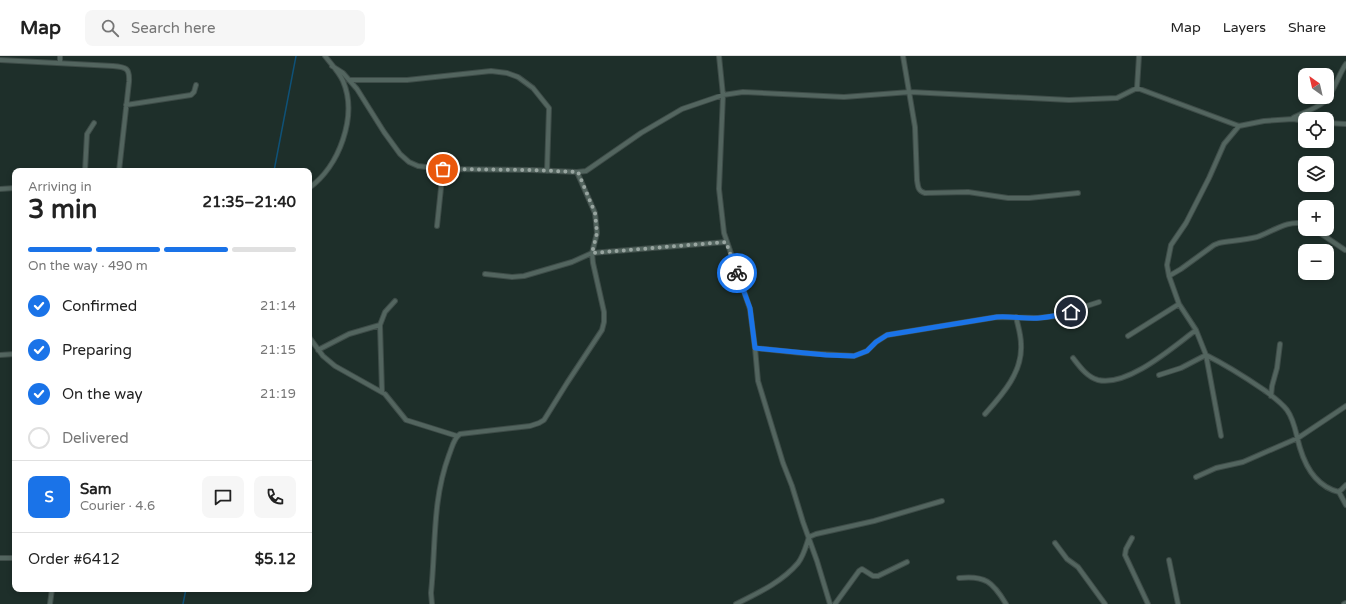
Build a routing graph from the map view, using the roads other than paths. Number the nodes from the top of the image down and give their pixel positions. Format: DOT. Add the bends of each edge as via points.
graph roads {
  1 [pos="60,56"];
  2 [pos="325,56"];
  3 [pos="719,56"];
  4 [pos="903,56"];
  5 [pos="1139,56"];
  6 [pos="0,60"];
  7 [pos="60,64"];
  8 [pos="1346,64"];
  9 [pos="332,66"];
  10 [pos="349,80"];
  11 [pos="196,85"];
  12 [pos="1137,88"];
  13 [pos="910,92"];
  14 [pos="723,95"];
  15 [pos="126,105"];
  16 [pos="1293,119"];
  17 [pos="1298,120"];
  18 [pos="94,123"];
  19 [pos="1334,123"];
  20 [pos="1346,124"];
  21 [pos="1239,126"];
  22 [pos="85,168"];
  23 [pos="119,168"];
  24 [pos="443,169"];
  25 [pos="547,171"];
  26 [pos="578,172"];
  27 [pos="312,186"];
  28 [pos="12,188"];
  29 [pos="0,189"];
  30 [pos="1078,193"];
  31 [pos="1298,222"];
  32 [pos="437,226"];
  33 [pos="1324,236"];
  34 [pos="726,242"];
  35 [pos="1344,250"];
  36 [pos="592,253"];
  37 [pos="485,274"];
  38 [pos="1169,276"];
  39 [pos="395,301"];
  40 [pos="1099,302"];
  41 [pos="1180,304"];
  42 [pos="1016,317"];
  43 [pos="380,325"];
  44 [pos="1196,330"];
  45 [pos="1128,336"];
  46 [pos="312,342"];
  47 [pos="1280,344"];
  48 [pos="755,348"];
  49 [pos="318,350"];
  50 [pos="12,354"];
  51 [pos="0,355"];
  52 [pos="1206,355"];
  53 [pos="1073,358"];
  54 [pos="1159,376"];
  55 [pos="382,392"];
  56 [pos="1271,396"];
  57 [pos="1346,406"];
  58 [pos="985,414"];
  59 [pos="457,436"];
  60 [pos="1220,436"];
  61 [pos="1298,438"];
  62 [pos="1196,477"];
  63 [pos="1346,485"];
  64 [pos="1339,492"];
  65 [pos="942,501"];
  66 [pos="1346,505"];
  67 [pos="809,537"];
  68 [pos="1132,538"];
  69 [pos="1055,543"];
  70 [pos="0,558"];
  71 [pos="12,558"];
  72 [pos="1169,560"];
  73 [pos="907,562"];
  74 [pos="959,578"];
  75 [pos="52,592"];
  76 [pos="50,604"];
  77 [pos="432,604"];
  78 [pos="736,604"];
  79 [pos="830,604"];
  80 [pos="835,604"];
  81 [pos="1006,604"];
  82 [pos="1105,604"];
  83 [pos="1148,604"];
  84 [pos="1178,604"];
  1 -- 7 [label="street"];
  2 -- 9 [label="street"];
  3 -- 14 [label="street"];
  4 -- 13 [label="street"];
  5 -- 12 [label="street"];
  6 -- 7 [label="street"];
  7 -- 15 [label="street" via="117,66 126,69 130,75"];
  8 -- 16 [label="street" via="1323,103"];
  9 -- 10 [label="street"];
  9 -- 27 [label="street" via="342,80 347,96 347,129 335,158 324,175"];
  10 -- 24 [label="street" via="400,154 418,166"];
  10 -- 25 [label="street" via="407,80 498,71 518,78 533,88 549,108"];
  11 -- 15 [label="street" via="191,94"];
  12 -- 13 [label="street" via="1117,98 1069,100"];
  12 -- 21 [label="street"];
  13 -- 14 [label="street" via="844,97 743,92"];
  13 -- 30 [label="street" via="920,191 968,192 1008,198"];
  14 -- 26 [label="street" via="682,109 641,133 590,169"];
  14 -- 34 [label="street" via="719,188"];
  15 -- 23 [label="street"];
  16 -- 17 [label="street"];
  16 -- 21 [label="street"];
  18 -- 22 [label="street" via="87,134"];
  19 -- 20 [label="street"];
  21 -- 38 [label="street" via="1224,144 1186,223 1171,245 1167,265"];
  24 -- 25 [label="street"];
  24 -- 32 [label="street"];
  25 -- 26 [label="street"];
  26 -- 36 [label="street" via="595,213 597,233"];
  28 -- 29 [label="street"];
  31 -- 38 [label="street" via="1257,236 1214,245"];
  33 -- 35 [label="street"];
  34 -- 36 [label="street"];
  34 -- 48 [label="street" via="750,308"];
  36 -- 37 [label="street" via="572,262 524,276"];
  36 -- 59 [label="street" via="604,322 598,336 548,416 530,426 470,432"];
  38 -- 41 [label="street"];
  39 -- 43 [label="street" via="385,312"];
  40 -- 42 [label="street" via="1056,316"];
  41 -- 44 [label="street"];
  41 -- 45 [label="street"];
  42 -- 48 [label="street" via="997,317 887,335 867,351 854,356"];
  42 -- 58 [label="street" via="1021,344 1017,367 1012,380"];
  43 -- 49 [label="street" via="343,336"];
  43 -- 55 [label="street"];
  44 -- 52 [label="street"];
  44 -- 53 [label="street" via="1146,366 1114,379 1098,380 1083,371"];
  46 -- 49 [label="street"];
  47 -- 56 [label="street"];
  48 -- 67 [label="street" via="758,381"];
  49 -- 55 [label="street" via="335,366"];
  50 -- 51 [label="street"];
  52 -- 54 [label="street"];
  52 -- 56 [label="street"];
  52 -- 60 [label="street"];
  55 -- 59 [label="street" via="406,420"];
  56 -- 61 [label="street" via="1287,410"];
  57 -- 61 [label="street"];
  59 -- 77 [label="street" via="442,474 436,507"];
  61 -- 62 [label="street" via="1243,462 1216,468"];
  61 -- 64 [label="street" via="1308,466 1320,483"];
  63 -- 64 [label="street"];
  64 -- 66 [label="street"];
  65 -- 67 [label="street"];
  67 -- 78 [label="street" via="798,563 774,584"];
  67 -- 79 [label="street"];
  68 -- 83 [label="street" via="1125,555"];
  69 -- 82 [label="street" via="1067,559 1078,567"];
  70 -- 71 [label="street"];
  72 -- 84 [label="street"];
  73 -- 80 [label="street" via="878,576 873,576 862,569"];
  74 -- 81 [label="street" via="973,576 986,581 998,591"];
  75 -- 76 [label="street"];
}
